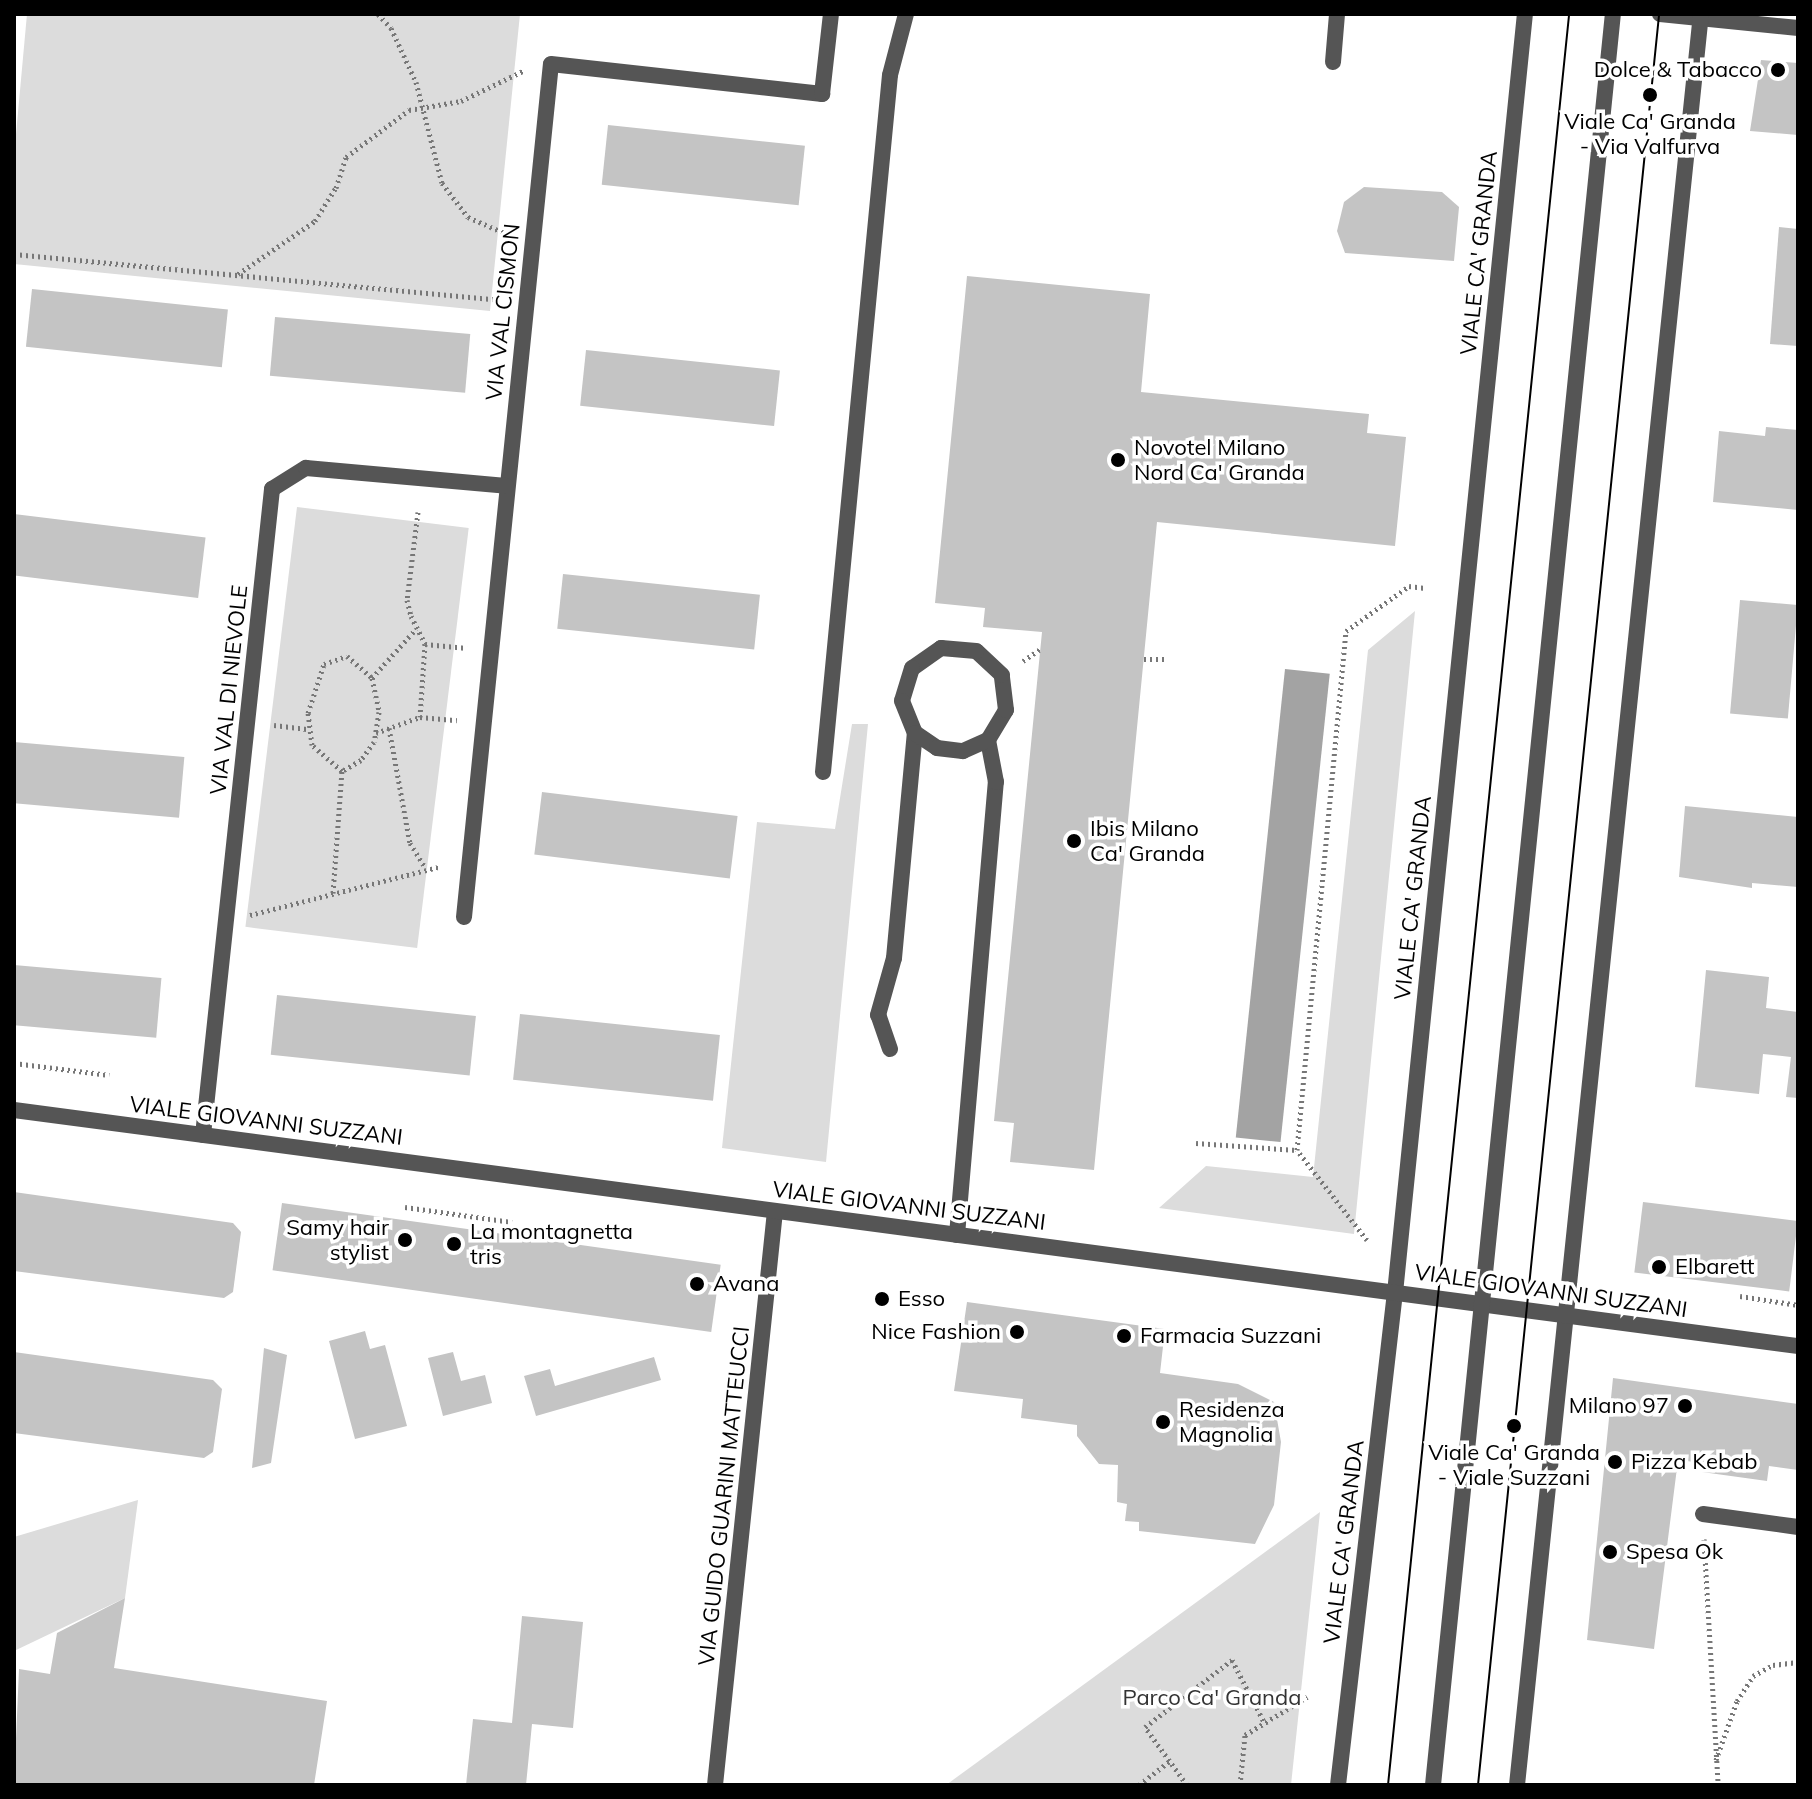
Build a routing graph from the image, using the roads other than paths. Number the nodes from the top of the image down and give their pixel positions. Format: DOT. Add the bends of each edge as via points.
graph roads {
  1 [pos="831,14"];
  2 [pos="906,14"];
  3 [pos="1337,14"];
  4 [pos="1525,14"];
  5 [pos="1613,14"];
  6 [pos="1660,14"];
  7 [pos="1701,16"];
  8 [pos="1798,28"];
  9 [pos="1333,62"];
  10 [pos="506,486"];
  11 [pos="915,733"];
  12 [pos="988,740"];
  13 [pos="823,772"];
  14 [pos="464,917"];
  15 [pos="890,1049"];
  16 [pos="14,1110"];
  17 [pos="203,1135"];
  18 [pos="775,1211"];
  19 [pos="957,1235"];
  20 [pos="1395,1293"];
  21 [pos="1482,1304"];
  22 [pos="1567,1315"];
  23 [pos="1798,1346"];
  24 [pos="1703,1514"];
  25 [pos="1798,1527"];
  26 [pos="715,1785"];
  27 [pos="1338,1785"];
  28 [pos="1433,1785"];
  29 [pos="1517,1785"];
  1 -- 10 [label="street, VIA VAL CISMON" via="822,94 551,64"];
  2 -- 13 [label="street" via="890,75"];
  3 -- 9 [label="street"];
  4 -- 20 [label="street, VIALE CA' GRANDA"];
  5 -- 21 [label="street"];
  6 -- 7 [label="street"];
  7 -- 8 [label="street"];
  7 -- 22 [label="street"];
  10 -- 14 [label="street, VIA VAL CISMON"];
  10 -- 17 [label="street, VIA VAL DI NIEVOLE" via="306,468 272,489"];
  11 -- 12 [label="street" via="937,748 963,751"];
  11 -- 12 [label="street" via="902,701 912,668 941,648 976,651 1002,675 1006,710"];
  11 -- 15 [label="street" via="894,958 878,1015"];
  12 -- 19 [label="street" via="996,782"];
  16 -- 17 [label="street, VIALE GIOVANNI SUZZANI"];
  17 -- 18 [label="street, VIALE GIOVANNI SUZZANI"];
  18 -- 19 [label="street, VIALE GIOVANNI SUZZANI"];
  18 -- 26 [label="street, VIA GUIDO GUARINI MATTEUCCI"];
  19 -- 20 [label="street, VIALE GIOVANNI SUZZANI"];
  20 -- 21 [label="street, VIALE GIOVANNI SUZZANI"];
  20 -- 27 [label="street, VIALE CA' GRANDA"];
  21 -- 22 [label="street, VIALE GIOVANNI SUZZANI"];
  21 -- 28 [label="street"];
  22 -- 23 [label="street, VIALE GIOVANNI SUZZANI"];
  22 -- 29 [label="street"];
  24 -- 25 [label="street"];
}
